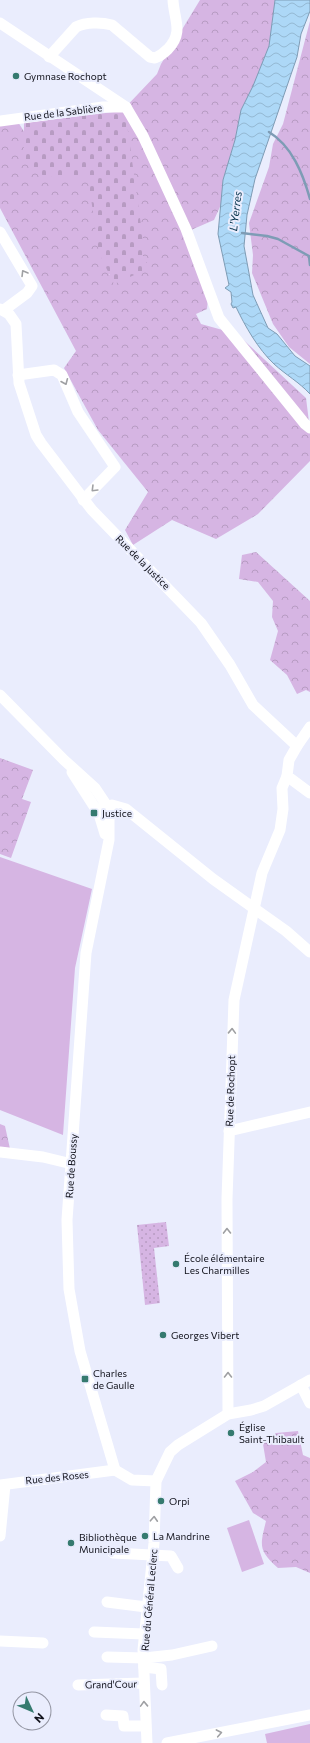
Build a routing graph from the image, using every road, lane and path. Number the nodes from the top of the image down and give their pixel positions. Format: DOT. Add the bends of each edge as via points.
graph roads {
  1 [pos="173,0"];
  2 [pos="0,23"];
  3 [pos="48,57"];
  4 [pos="126,107"];
  5 [pos="0,121"];
  6 [pos="0,232"];
  7 [pos="2,310"];
  8 [pos="18,375"];
  9 [pos="310,428"];
  10 [pos="83,500"];
  11 [pos="0,695"];
  12 [pos="310,727"];
  13 [pos="297,746"];
  14 [pos="64,760"];
  15 [pos="287,776"];
  16 [pos="310,793"];
  17 [pos="107,806"];
  18 [pos="96,810"];
  19 [pos="104,858"];
  20 [pos="254,910"];
  21 [pos="310,952"];
  22 [pos="310,1112"];
  23 [pos="229,1131"];
  24 [pos="0,1152"];
  25 [pos="72,1164"];
  26 [pos="306,1382"];
  27 [pos="310,1403"];
  28 [pos="228,1414"];
  29 [pos="115,1470"];
  30 [pos="156,1481"];
  31 [pos="2,1485"];
  32 [pos="0,1536"];
  33 [pos="113,1553"];
  34 [pos="152,1555"];
  35 [pos="178,1568"];
  36 [pos="107,1602"];
  37 [pos="146,1607"];
  38 [pos="94,1632"];
  39 [pos="144,1634"];
  40 [pos="0,1641"];
  41 [pos="43,1643"];
  42 [pos="212,1646"];
  43 [pos="107,1657"];
  44 [pos="144,1662"];
  45 [pos="144,1683"];
  46 [pos="78,1685"];
  47 [pos="162,1685"];
  48 [pos="106,1715"];
  49 [pos="310,1715"];
  50 [pos="145,1726"];
  51 [pos="147,1743"];
  52 [pos="167,1743"];
  1 -- 3 [label="street" via="178,32 172,45 160,57 150,57 112,25 106,23 82,24 76,27"];
  2 -- 3 [label="street"];
  3 -- 4 [label="street"];
  4 -- 5 [label="street, Rue de la Sablière" via="103,107"];
  4 -- 9 [label="street" via="143,136 186,229 219,318"];
  7 -- 6 [label="street, one-way" via="27,293 32,286"];
  7 -- 8 [label="street, Rue de la Justice" via="14,319 16,324"];
  8 -- 10 [label="street, Rue de la Justice" via="36,434"];
  8 -- 10 [label="street, one-way" via="54,370 62,375 78,412 115,467"];
  10 -- 13 [label="street, Rue de la Justice" via="201,623 253,705"];
  11 -- 14 [label="street"];
  12 -- 13 [label="street"];
  13 -- 15 [label="street" via="289,760"];
  14 -- 17 [label="street" via="95,788"];
  14 -- 18 [label="street"];
  15 -- 16 [label="street"];
  15 -- 20 [label="street, Rue de Rochopt" via="282,788 280,830 262,873"];
  17 -- 18 [label="street"];
  17 -- 19 [label="street" via="110,824"];
  17 -- 20 [label="street" via="126,809"];
  18 -- 19 [label="street" via="105,832"];
  19 -- 25 [label="street, Rue de Boussy" via="86,959"];
  20 -- 21 [label="street" via="286,931"];
  23 -- 20 [label="street, Rue de Rochopt, one-way" via="234,1000"];
  22 -- 23 [label="street"];
  28 -- 23 [label="street, Rue de Rochopt, one-way"];
  24 -- 25 [label="street" via="43,1157"];
  25 -- 29 [label="street, Rue de Boussy" via="67,1220 69,1288 80,1351"];
  26 -- 27 [label="street"];
  26 -- 28 [label="street" via="264,1406"];
  28 -- 30 [label="street" via="170,1452"];
  29 -- 30 [label="street" via="132,1480"];
  29 -- 31 [label="street, Rue des Roses"];
  34 -- 30 [label="street, Rue du Général Leclerc, one-way"];
  31 -- 32 [label="street"];
  33 -- 34 [label="street"];
  34 -- 35 [label="street" via="171,1556"];
  34 -- 37 [label="street, Rue du Général Leclerc"];
  36 -- 37 [label="street"];
  37 -- 39 [label="street, Rue du Général Leclerc"];
  38 -- 39 [label="street"];
  39 -- 44 [label="street, Rue du Général Leclerc"];
  40 -- 41 [label="street"];
  42 -- 44 [label="street"];
  43 -- 44 [label="street"];
  44 -- 45 [label="street, Rue du Général Leclerc"];
  44 -- 47 [label="street" via="161,1669"];
  45 -- 46 [label="street, Grand'Cour"];
  50 -- 45 [label="street, Rue du Général Leclerc, one-way"];
  48 -- 50 [label="street" via="123,1716 124,1726"];
  52 -- 49 [label="street, one-way"];
  50 -- 51 [label="street, Rue du Général Leclerc"];
}
